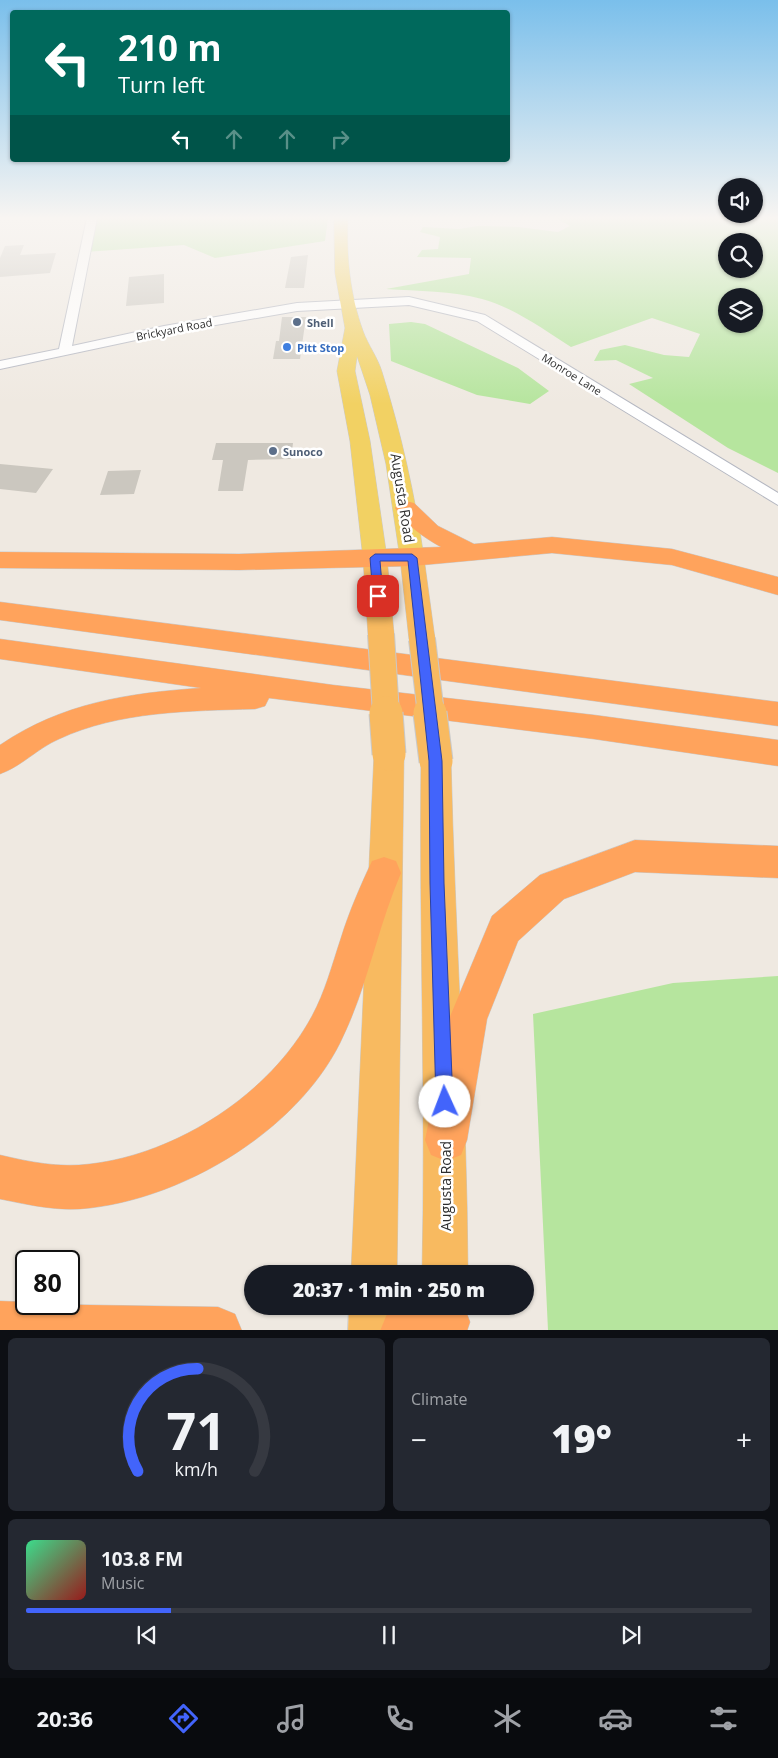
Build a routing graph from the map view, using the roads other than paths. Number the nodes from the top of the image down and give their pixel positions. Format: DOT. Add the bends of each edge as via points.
graph roads {
  1 [pos="79,280"];
  2 [pos="344,280"];
  3 [pos="349,305"];
  4 [pos="353,329"];
  5 [pos="65,351"];
  6 [pos="0,365"];
  7 [pos="778,500"];
  8 [pos="406,508"];
  9 [pos="469,552"];
  10 [pos="375,558"];
  11 [pos="412,558"];
  12 [pos="0,560"];
  13 [pos="778,586"];
  14 [pos="0,611"];
  15 [pos="0,649"];
  16 [pos="333,696"];
  17 [pos="778,714"];
  18 [pos="778,754"];
  19 [pos="0,761"];
  20 [pos="778,862"];
  21 [pos="384,873"];
  22 [pos="446,1140"];
  23 [pos="0,1177"];
  24 [pos="374,1265"];
  25 [pos="445,1265"];
  26 [pos="373,1315"];
  27 [pos="0,1325"];
  28 [pos="218,1330"];
  29 [pos="372,1330"];
  1 -- 5 [label="street"];
  2 -- 3 [label="main road, Augusta Road"];
  3 -- 4 [label="main road, Augusta Road"];
  3 -- 5 [label="street, Brickyard Road" via="297,307"];
  3 -- 7 [label="street, Monroe Lane" via="409,301 482,318"];
  4 -- 8 [label="main road, Augusta Road" via="371,363 393,440"];
  4 -- 10 [label="main road, Augusta Road" via="346,371 360,441"];
  5 -- 6 [label="street, Brickyard Road"];
  8 -- 9 [label="highway" via="430,531"];
  8 -- 11 [label="main road, Augusta Road"];
  9 -- 11 [label="highway"];
  9 -- 13 [label="highway" via="552,545 672,557"];
  10 -- 11 [label="highway"];
  10 -- 12 [label="highway" via="239,562"];
  10 -- 21 [label="highway, Augusta Road, bridge" via="388,754"];
  11 -- 22 [label="highway, Augusta Road, bridge" via="436,761"];
  14 -- 17 [label="highway"];
  15 -- 16 [label="highway"];
  16 -- 18 [label="highway" via="594,727"];
  16 -- 19 [label="highway" via="177,701 116,708 47,731"];
  20 -- 22 [label="highway" via="635,856 552,887 505,929 468,1019"];
  21 -- 23 [label="highway" via="365,919 335,1011 317,1045 288,1082 238,1128 202,1151 110,1184 56,1188"];
  21 -- 24 [label="highway, Augusta Road"];
  22 -- 25 [label="highway, Augusta Road"];
  26 -- 29 [label="highway"];
  27 -- 28 [label="highway"];
}
